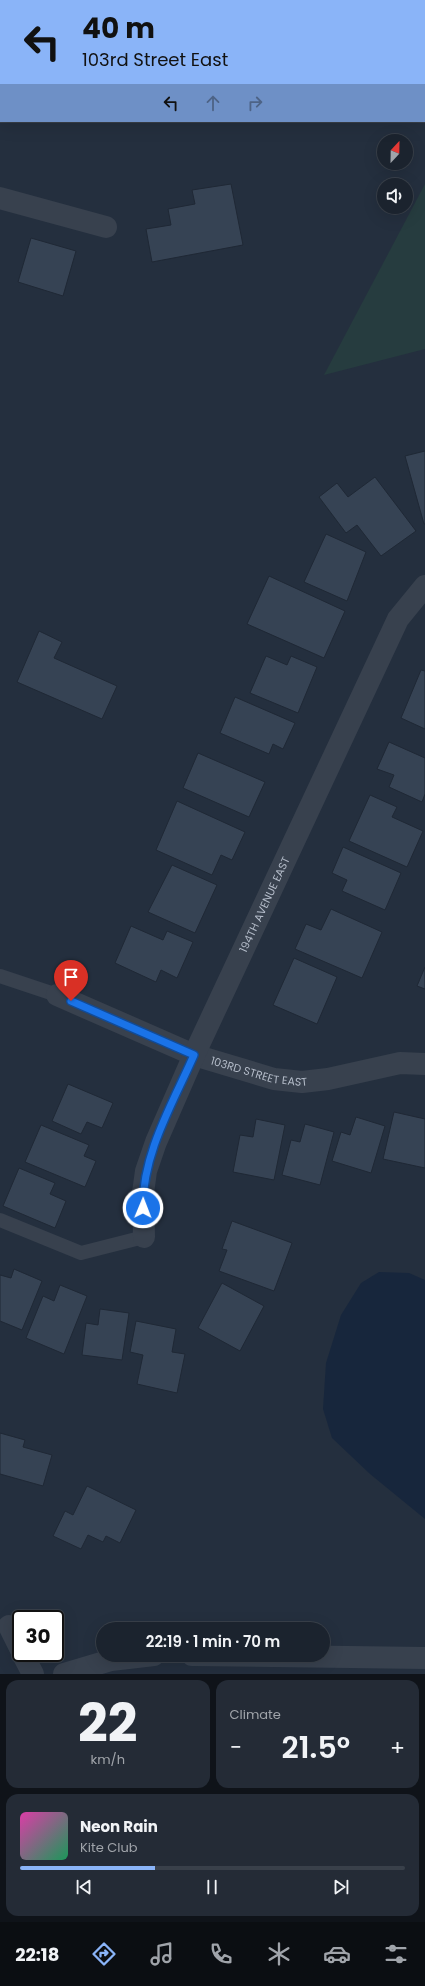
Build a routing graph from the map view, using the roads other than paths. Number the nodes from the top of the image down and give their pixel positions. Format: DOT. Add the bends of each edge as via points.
graph roads {
  1 [pos="0,198"];
  2 [pos="106,227"];
  3 [pos="425,586"];
  4 [pos="0,976"];
  5 [pos="57,995"];
  6 [pos="194,1055"];
  7 [pos="425,1064"];
  8 [pos="0,1220"];
  9 [pos="144,1237"];
  10 [pos="9,1626"];
  11 [pos="12,1632"];
  12 [pos="330,1660"];
  13 [pos="27,1662"];
  14 [pos="104,1662"];
  15 [pos="419,1663"];
  16 [pos="33,1674"];
  17 [pos="64,1674"];
  1 -- 2 [label="street"];
  3 -- 6 [label="street, 194TH AVENUE EAST" via="398,618"];
  4 -- 5 [label="lane"];
  5 -- 6 [label="street, 103RD STREET EAST"];
  6 -- 7 [label="street, 103RD STREET EAST" via="274,1079 302,1082 328,1079 400,1062"];
  6 -- 9 [label="street, 194TH AVENUE EAST" via="146,1171 143,1193"];
  8 -- 9 [label="lane" via="80,1253"];
  10 -- 11 [label="street"];
  12 -- 15 [label="street"];
  13 -- 16 [label="street"];
  14 -- 17 [label="street"];
}
